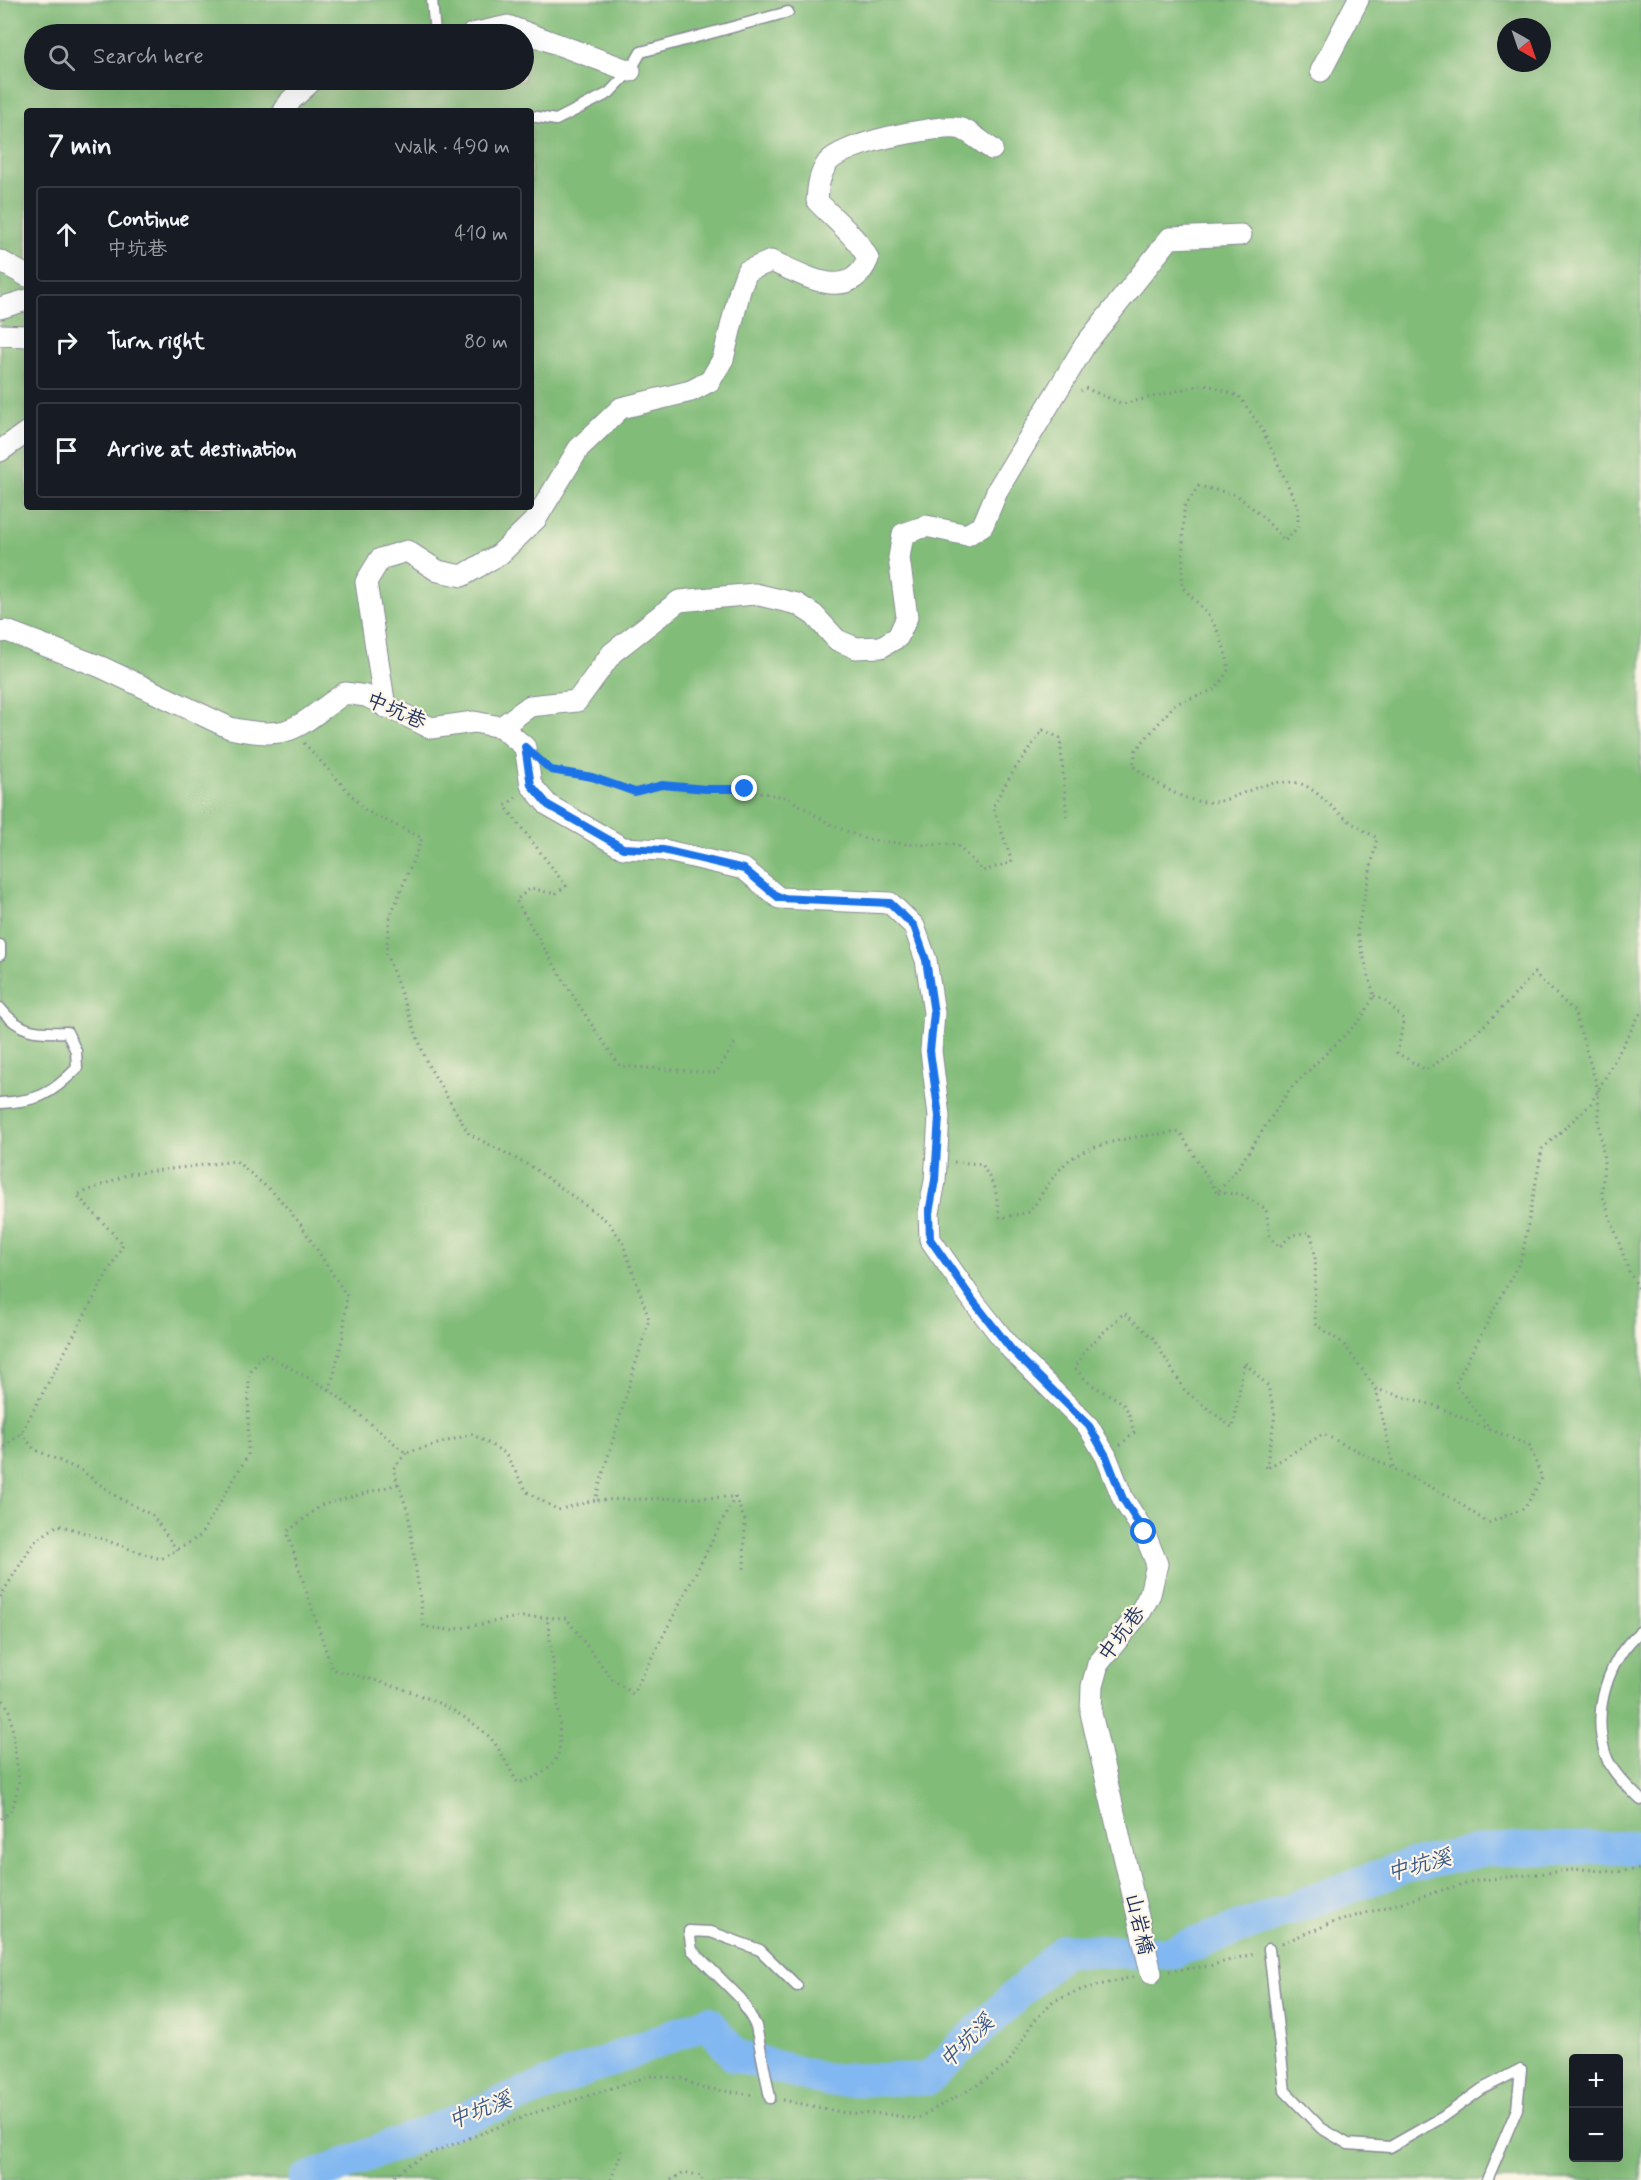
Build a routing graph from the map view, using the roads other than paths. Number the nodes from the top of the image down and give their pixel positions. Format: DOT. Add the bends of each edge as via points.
graph roads {
  1 [pos="432,0"];
  2 [pos="1358,0"];
  3 [pos="788,12"];
  4 [pos="434,24"];
  5 [pos="534,36"];
  6 [pos="630,71"];
  7 [pos="1321,71"];
  8 [pos="302,90"];
  9 [pos="286,108"];
  10 [pos="534,116"];
  11 [pos="992,149"];
  12 [pos="1240,235"];
  13 [pos="0,261"];
  14 [pos="24,274"];
  15 [pos="24,301"];
  16 [pos="0,308"];
  17 [pos="0,335"];
  18 [pos="24,336"];
  19 [pos="24,434"];
  20 [pos="0,451"];
  21 [pos="0,632"];
  22 [pos="385,707"];
  23 [pos="501,727"];
  24 [pos="0,945"];
  25 [pos="0,955"];
  26 [pos="0,1008"];
  27 [pos="0,1103"];
  28 [pos="1641,1632"];
  29 [pos="1641,1800"];
  30 [pos="1128,1875"];
  31 [pos="1269,1949"];
  32 [pos="1151,1973"];
  33 [pos="797,1986"];
  34 [pos="770,2097"];
  35 [pos="1487,2180"];
  1 -- 4 [label="lane"];
  2 -- 7 [label="street"];
  3 -- 6 [label="lane" via="641,52"];
  5 -- 6 [label="street"];
  6 -- 10 [label="lane" via="609,93 579,110 556,120"];
  8 -- 9 [label="street"];
  11 -- 22 [label="street" via="959,128 899,134 830,160 818,180 817,201 863,246 868,259 862,274 847,282 827,285 771,261 747,271 723,359 710,381 691,391 621,408 579,448 537,519 500,554 462,576 438,571 407,551 380,559 366,582"];
  12 -- 23 [label="street" via="1170,238 1085,345 998,489 983,525 967,535 926,526 903,534 899,558 907,617 898,637 881,647 856,648 837,640 814,615 797,604 755,594 679,601 612,653 577,701 530,706"];
  13 -- 14 [label="street"];
  15 -- 16 [label="street"];
  17 -- 18 [label="street"];
  19 -- 20 [label="street"];
  21 -- 22 [label="street, 中坑巷" via="7,631 101,667 230,728 273,734 293,730 345,693 366,696"];
  22 -- 23 [label="street, 中坑巷" via="431,728 474,722"];
  23 -- 30 [label="street, 中坑巷" via="525,747 531,785 548,805 623,848 663,850 744,869 779,898 890,903 914,926 926,960 934,1013 930,1051 939,1116 930,1239 1011,1349 1089,1426 1157,1564 1150,1594 1141,1611 1098,1664 1092,1686 1091,1713"];
  24 -- 25 [label="lane"];
  26 -- 27 [label="lane" via="11,1022 37,1033 66,1032 76,1051 77,1068 47,1095"];
  28 -- 29 [label="lane" via="1630,1641 1608,1675 1600,1712 1605,1753 1619,1777"];
  30 -- 32 [label="street, 山岩橋"];
  31 -- 35 [label="lane" via="1285,2091 1321,2128 1348,2144 1390,2147 1521,2069 1518,2109"];
  33 -- 34 [label="lane" via="760,1950 711,1932 689,1931 692,1950 741,1999 756,2026"];
}
